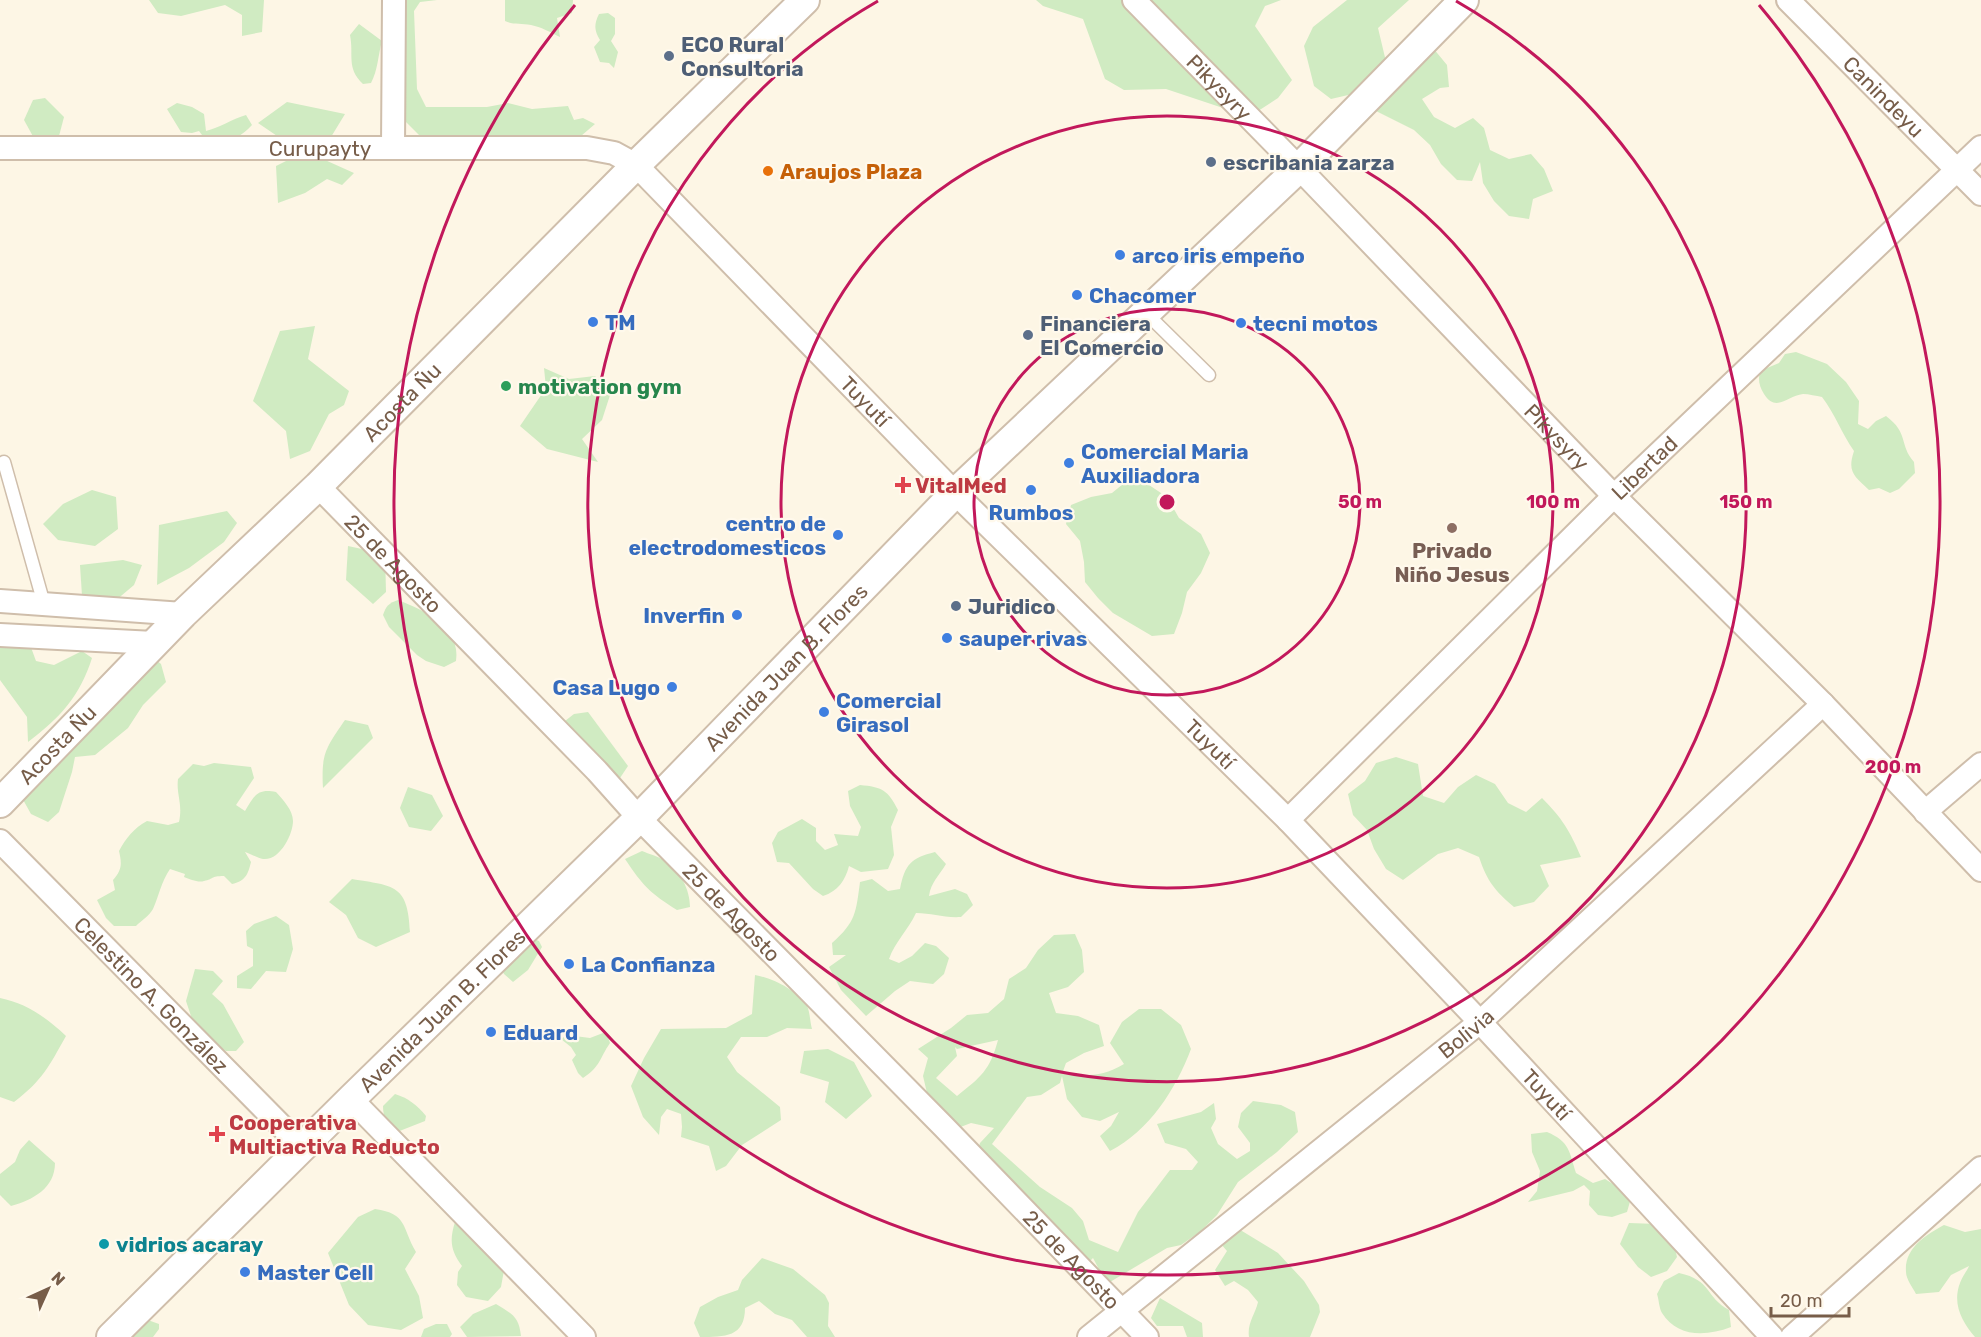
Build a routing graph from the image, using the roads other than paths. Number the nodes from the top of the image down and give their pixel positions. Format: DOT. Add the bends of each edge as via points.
graph roads {
  1 [pos="394,0"];
  2 [pos="805,0"];
  3 [pos="1134,0"];
  4 [pos="1464,0"];
  5 [pos="1788,0"];
  6 [pos="393,147"];
  7 [pos="1981,147"];
  8 [pos="0,148"];
  9 [pos="636,165"];
  10 [pos="1299,168"];
  11 [pos="1958,170"];
  12 [pos="1981,194"];
  13 [pos="1146,313"];
  14 [pos="1209,375"];
  15 [pos="4,462"];
  16 [pos="318,486"];
  17 [pos="956,493"];
  18 [pos="1614,496"];
  19 [pos="0,601"];
  20 [pos="44,604"];
  21 [pos="183,614"];
  22 [pos="0,635"];
  23 [pos="154,643"];
  24 [pos="1823,704"];
  25 [pos="1981,764"];
  26 [pos="0,803"];
  27 [pos="1925,812"];
  28 [pos="639,818"];
  29 [pos="1288,820"];
  30 [pos="0,841"];
  31 [pos="1981,870"];
  32 [pos="1480,1022"];
  33 [pos="351,1099"];
  34 [pos="303,1148"];
  35 [pos="1981,1168"];
  36 [pos="1122,1310"];
  37 [pos="111,1337"];
  38 [pos="584,1337"];
  39 [pos="1089,1337"];
  40 [pos="1147,1337"];
  41 [pos="1772,1337"];
  42 [pos="1792,1337"];
  1 -- 6 [label="street"];
  2 -- 9 [label="street, Acosta Ñu"];
  3 -- 10 [label="street, Pikysyry"];
  4 -- 10 [label="street, Avenida Juan B. Flores"];
  5 -- 11 [label="street, Canindeyu"];
  6 -- 8 [label="street, Curupayty"];
  6 -- 9 [label="street, Curupayty" via="587,148 614,153"];
  7 -- 11 [label="street, Libertad"];
  9 -- 16 [label="street, Acosta Ñu"];
  9 -- 17 [label="street, Tuyutí"];
  10 -- 13 [label="street, Avenida Juan B. Flores"];
  10 -- 18 [label="street, Pikysyry"];
  11 -- 12 [label="street, Canindeyu"];
  11 -- 18 [label="street, Libertad"];
  13 -- 14 [label="lane"];
  13 -- 17 [label="street, Avenida Juan B. Flores"];
  15 -- 20 [label="lane"];
  16 -- 21 [label="street, Acosta Ñu"];
  16 -- 28 [label="street, 25 de Agosto"];
  17 -- 28 [label="street, Avenida Juan B. Flores"];
  17 -- 29 [label="street, Tuyutí"];
  18 -- 24 [label="street, Pikysyry"];
  18 -- 29 [label="street, Libertad"];
  19 -- 20 [label="street"];
  20 -- 21 [label="street"];
  21 -- 23 [label="street, Acosta Ñu"];
  22 -- 23 [label="street"];
  23 -- 26 [label="street, Acosta Ñu"];
  24 -- 27 [label="street, Pikysyry"];
  24 -- 32 [label="street, Bolivia"];
  25 -- 27 [label="street"];
  27 -- 31 [label="street, Pikysyry"];
  28 -- 33 [label="street, Avenida Juan B. Flores"];
  28 -- 36 [label="street, 25 de Agosto"];
  29 -- 32 [label="street, Tuyutí"];
  30 -- 34 [label="street, Celestino A. González"];
  32 -- 36 [label="street, Bolivia"];
  32 -- 41 [label="street, Tuyutí"];
  33 -- 34 [label="street, Avenida Juan B. Flores"];
  33 -- 38 [label="street"];
  34 -- 37 [label="street, Avenida Juan B. Flores"];
  35 -- 42 [label="street"];
  36 -- 39 [label="street, Bolivia"];
  36 -- 40 [label="street, 25 de Agosto"];
}
